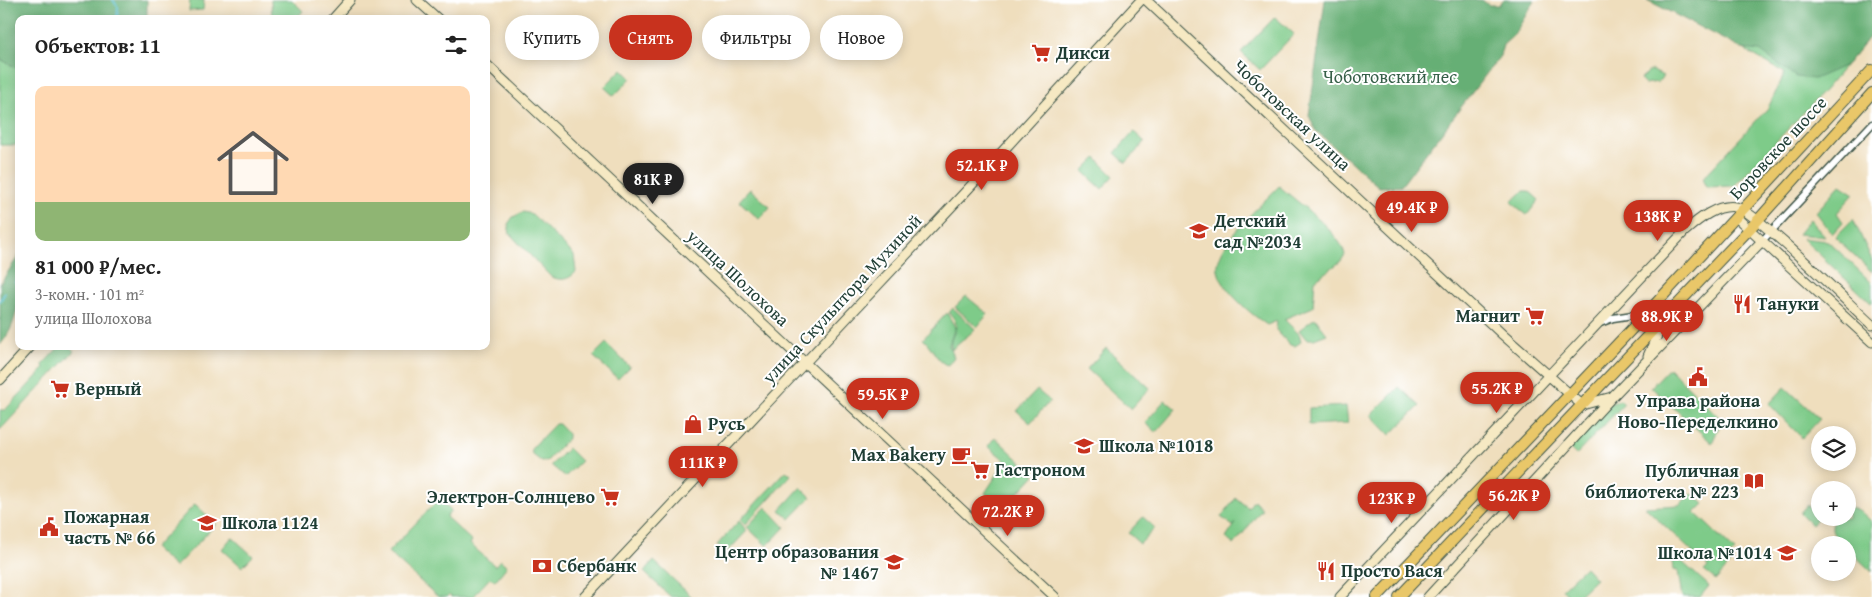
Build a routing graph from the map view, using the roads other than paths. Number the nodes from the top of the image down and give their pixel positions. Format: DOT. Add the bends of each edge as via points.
graph roads {
  1 [pos="350,0"];
  2 [pos="418,0"];
  3 [pos="1141,0"];
  4 [pos="1146,0"];
  5 [pos="337,15"];
  6 [pos="434,15"];
  7 [pos="490,68"];
  8 [pos="1872,70"];
  9 [pos="1872,93"];
  10 [pos="1872,103"];
  11 [pos="1859,108"];
  12 [pos="1872,124"];
  13 [pos="1743,209"];
  14 [pos="1736,217"];
  15 [pos="1758,220"];
  16 [pos="1749,228"];
  17 [pos="1771,231"];
  18 [pos="1762,241"];
  19 [pos="1668,312"];
  20 [pos="1647,313"];
  21 [pos="1872,325"];
  22 [pos="1594,327"];
  23 [pos="1872,342"];
  24 [pos="27,350"];
  25 [pos="804,363"];
  26 [pos="1644,363"];
  27 [pos="1549,375"];
  28 [pos="0,380"];
  29 [pos="1570,394"];
  30 [pos="1612,398"];
  31 [pos="1582,405"];
  32 [pos="585,597"];
  33 [pos="1055,597"];
  34 [pos="1340,597"];
  35 [pos="1377,597"];
  36 [pos="1399,597"];
  37 [pos="1428,597"];
  1 -- 5 [label="street"];
  2 -- 6 [label="street"];
  3 -- 25 [label="street, улица Скульптора Мухиной"];
  4 -- 27 [label="street, Чоботовская улица"];
  7 -- 25 [label="street, улица Шолохова"];
  8 -- 13 [label="main road, Боровское шоссе"];
  9 -- 11 [label="main road, Боровское шоссе"];
  10 -- 11 [label="street"];
  11 -- 15 [label="main road, Боровское шоссе"];
  12 -- 17 [label="street"];
  13 -- 14 [label="main road, Боровское шоссе"];
  13 -- 15 [label="street"];
  13 -- 22 [label="street" via="1735,206 1723,208 1696,222"];
  14 -- 16 [label="street"];
  14 -- 20 [label="main road, Боровское шоссе"];
  15 -- 16 [label="main road, Боровское шоссе"];
  15 -- 17 [label="street"];
  16 -- 18 [label="street"];
  16 -- 19 [label="main road, Боровское шоссе"];
  17 -- 18 [label="street"];
  17 -- 21 [label="street"];
  18 -- 23 [label="street"];
  18 -- 26 [label="street"];
  19 -- 26 [label="street"];
  19 -- 31 [label="main road, Боровское шоссе"];
  20 -- 22 [label="street" via="1613,318"];
  20 -- 29 [label="main road, Боровское шоссе"];
  22 -- 27 [label="street"];
  24 -- 28 [label="street"];
  25 -- 32 [label="street, улица Скульптора Мухиной"];
  25 -- 33 [label="street, улица Шолохова"];
  26 -- 30 [label="street"];
  27 -- 29 [label="street, Чоботовская улица"];
  27 -- 34 [label="street"];
  29 -- 31 [label="street, Чоботовская улица"];
  29 -- 35 [label="main road, Боровское шоссе"];
  30 -- 31 [label="street"];
  30 -- 37 [label="street"];
  31 -- 36 [label="main road, Боровское шоссе"];
}
